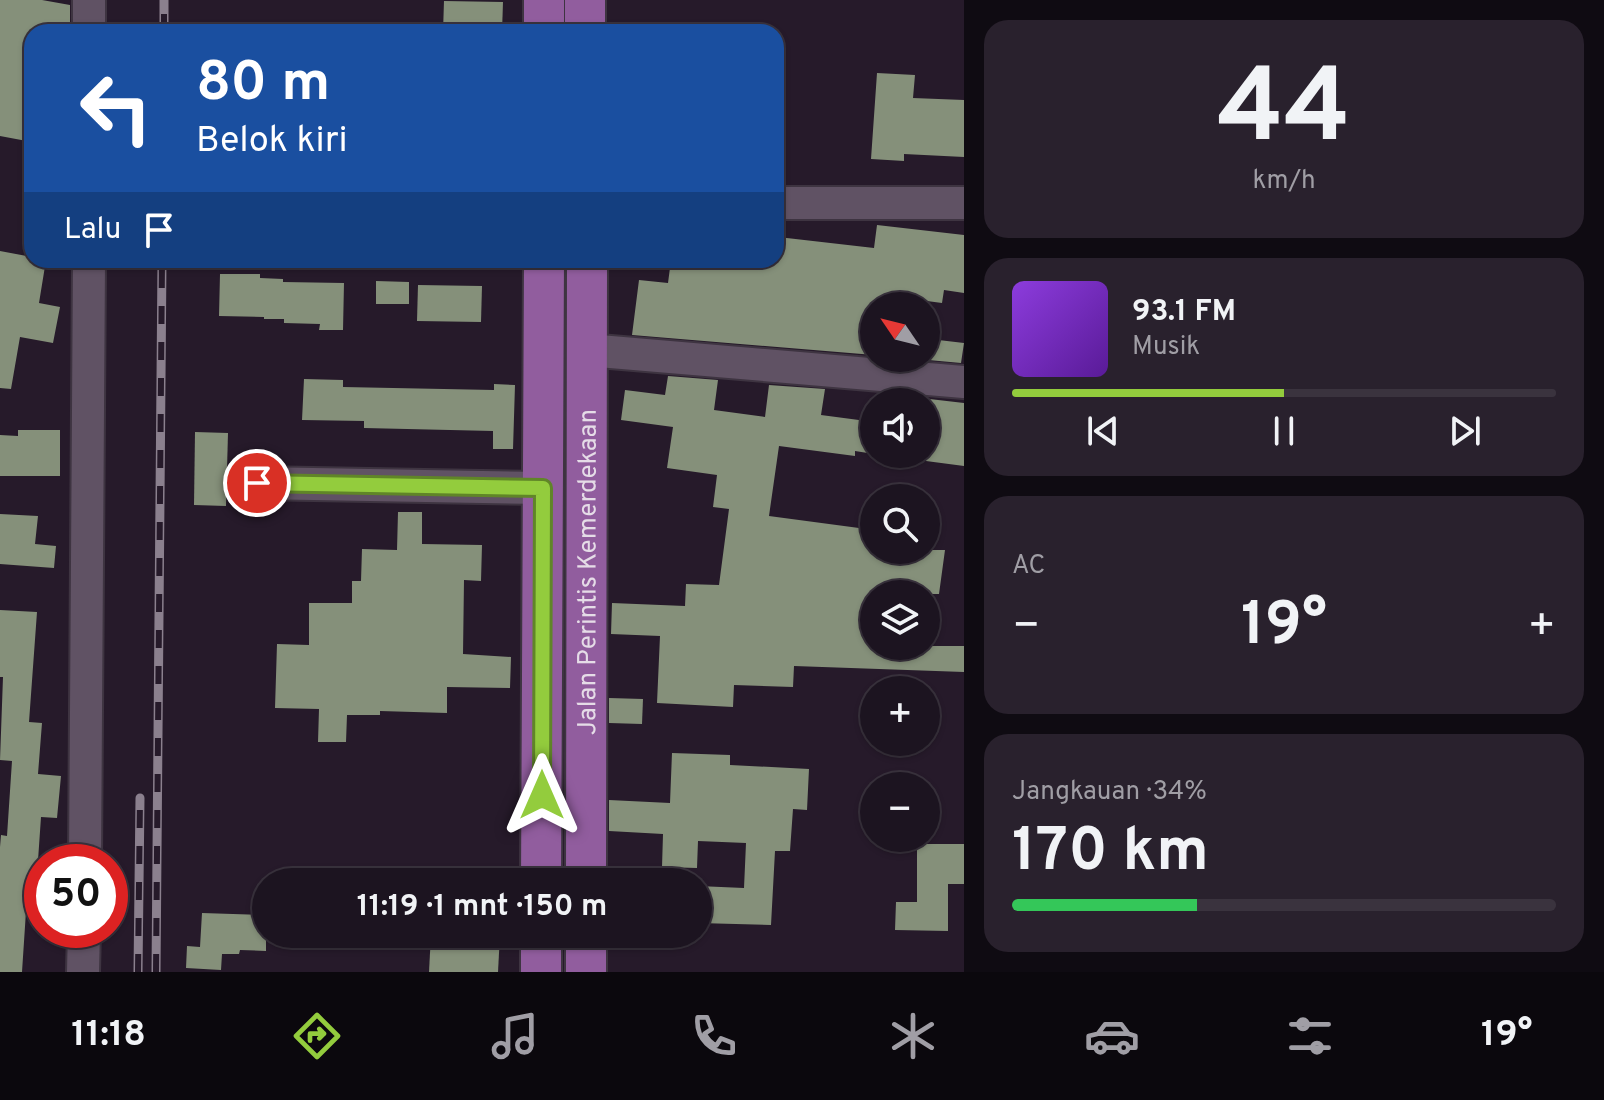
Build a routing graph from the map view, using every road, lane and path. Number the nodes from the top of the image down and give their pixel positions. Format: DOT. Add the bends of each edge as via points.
graph roads {
  1 [pos="89,0"];
  2 [pos="544,0"];
  3 [pos="585,0"];
  4 [pos="89,24"];
  5 [pos="544,24"];
  6 [pos="585,24"];
  7 [pos="784,203"];
  8 [pos="964,203"];
  9 [pos="89,268"];
  10 [pos="544,268"];
  11 [pos="587,268"];
  12 [pos="587,350"];
  13 [pos="964,382"];
  14 [pos="257,483"];
  15 [pos="543,488"];
  16 [pos="85,844"];
  17 [pos="541,868"];
  18 [pos="586,868"];
  19 [pos="84,948"];
  20 [pos="541,948"];
  21 [pos="586,948"];
  22 [pos="83,972"];
  23 [pos="541,972"];
  24 [pos="586,972"];
  1 -- 4 [label="street"];
  2 -- 5 [label="main road"];
  3 -- 6 [label="main road"];
  7 -- 8 [label="street"];
  9 -- 16 [label="street"];
  10 -- 15 [label="main road, Jalan Perintis Kemerdekaan"];
  11 -- 12 [label="main road, Jalan Perintis Kemerdekaan"];
  12 -- 13 [label="street"];
  12 -- 18 [label="main road, Jalan Perintis Kemerdekaan"];
  14 -- 15 [label="street"];
  15 -- 17 [label="main road, Jalan Perintis Kemerdekaan"];
  19 -- 22 [label="street"];
  20 -- 23 [label="main road"];
  21 -- 24 [label="main road"];
}
